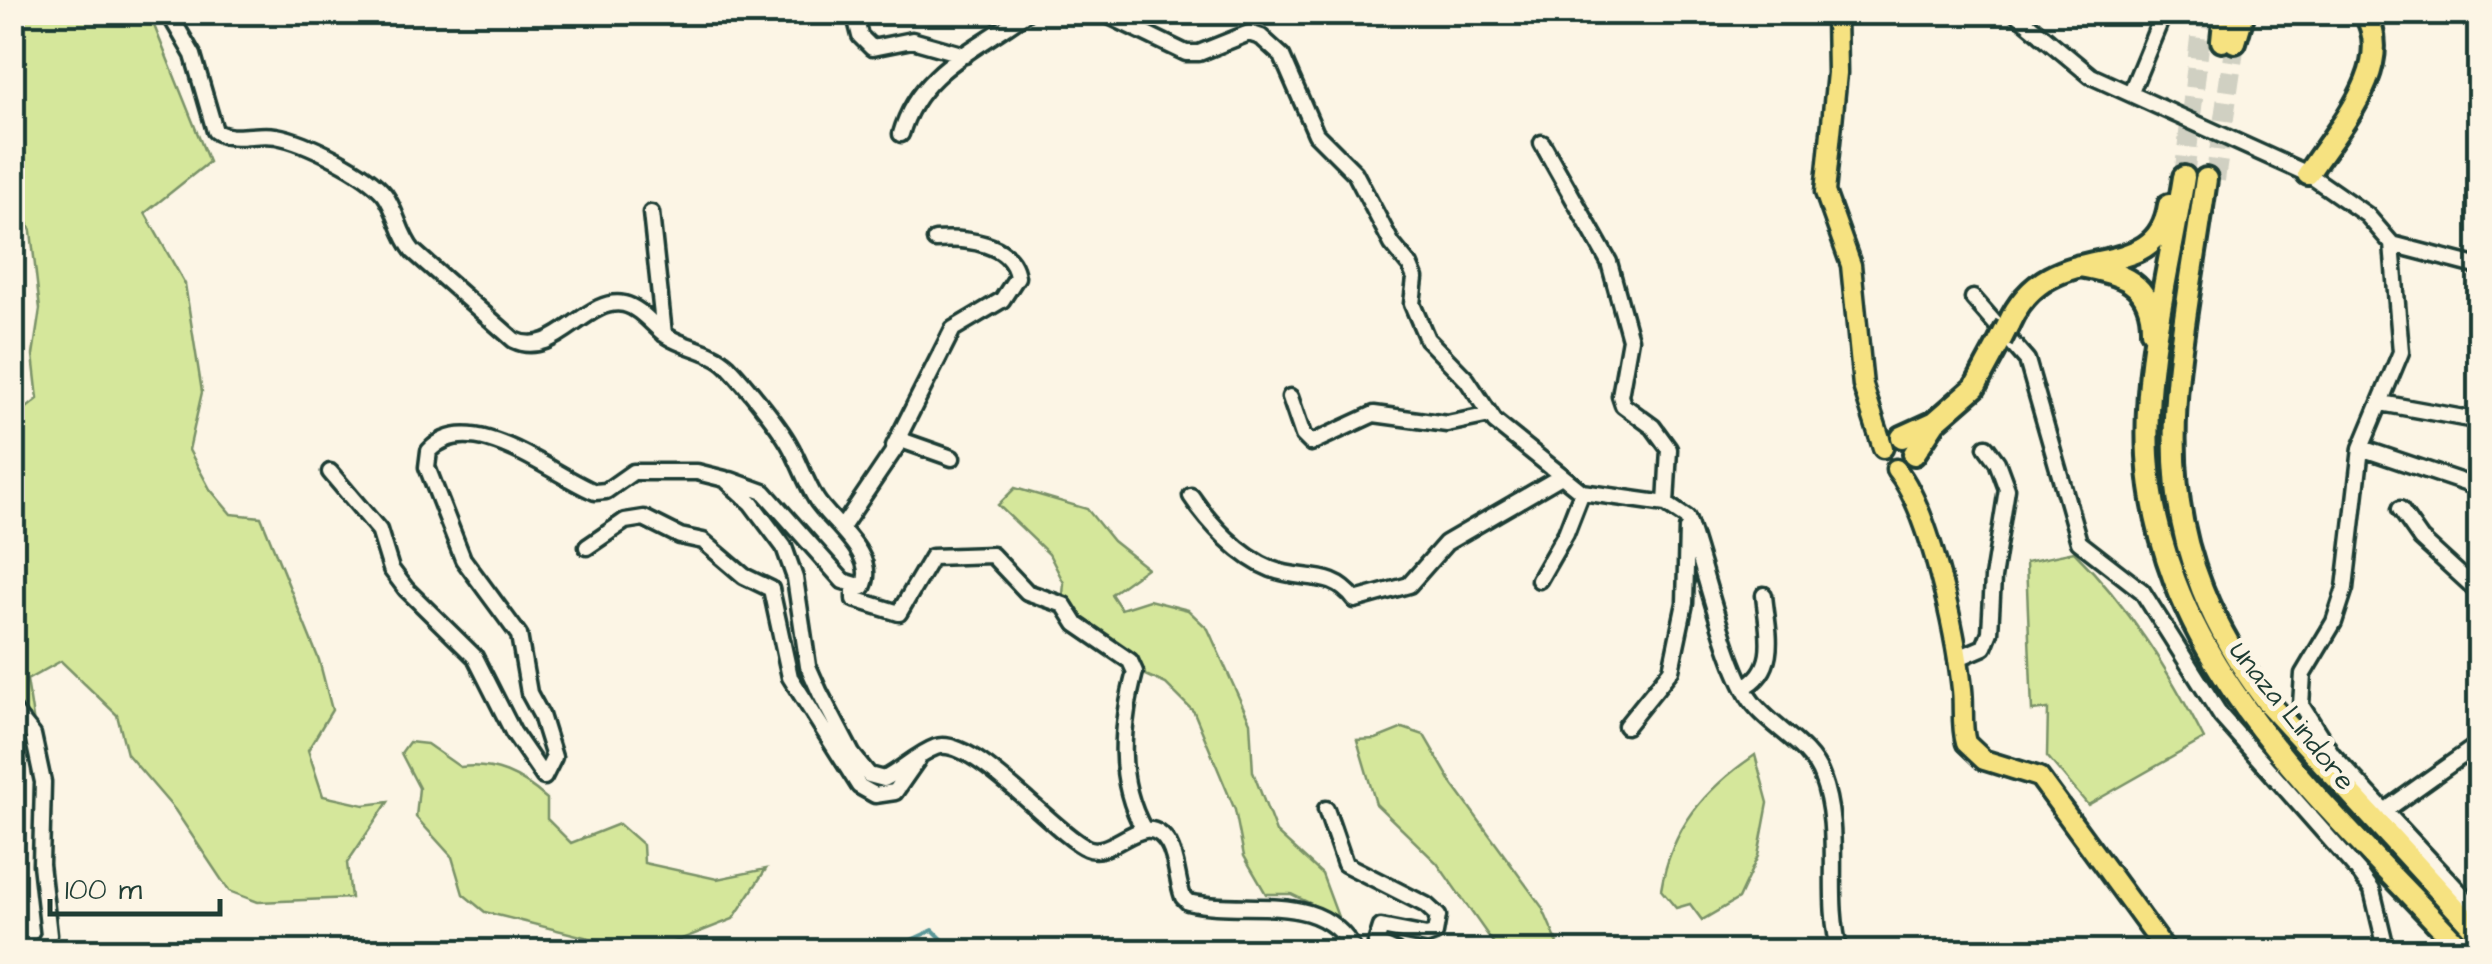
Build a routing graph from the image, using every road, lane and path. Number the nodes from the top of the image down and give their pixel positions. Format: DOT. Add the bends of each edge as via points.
graph roads {
  1 [pos="168,12"];
  2 [pos="854,12"];
  3 [pos="1101,12"];
  4 [pos="1836,12"];
  5 [pos="2014,12"];
  6 [pos="2164,12"];
  7 [pos="2225,12"];
  8 [pos="2244,12"];
  9 [pos="2364,12"];
  10 [pos="1018,15"];
  11 [pos="966,55"];
  12 [pos="2131,92"];
  13 [pos="901,134"];
  14 [pos="1542,143"];
  15 [pos="2308,174"];
  16 [pos="2210,179"];
  17 [pos="651,213"];
  18 [pos="935,240"];
  19 [pos="2392,244"];
  20 [pos="2079,266"];
  21 [pos="2480,267"];
  22 [pos="1973,298"];
  23 [pos="664,334"];
  24 [pos="1290,397"];
  25 [pos="2381,404"];
  26 [pos="1490,415"];
  27 [pos="2480,421"];
  28 [pos="894,446"];
  29 [pos="1986,448"];
  30 [pos="2361,448"];
  31 [pos="1899,452"];
  32 [pos="952,458"];
  33 [pos="330,472"];
  34 [pos="1558,478"];
  35 [pos="725,479"];
  36 [pos="2480,488"];
  37 [pos="1582,492"];
  38 [pos="1192,496"];
  39 [pos="1666,504"];
  40 [pos="2400,509"];
  41 [pos="1687,518"];
  42 [pos="843,526"];
  43 [pos="586,548"];
  44 [pos="1539,580"];
  45 [pos="854,588"];
  46 [pos="2480,593"];
  47 [pos="1764,595"];
  48 [pos="2197,636"];
  49 [pos="1956,660"];
  50 [pos="1744,687"];
  51 [pos="12,709"];
  52 [pos="1626,726"];
  53 [pos="2480,743"];
  54 [pos="919,757"];
  55 [pos="1326,809"];
  56 [pos="2386,810"];
  57 [pos="1144,830"];
  58 [pos="2477,908"];
  59 [pos="2480,934"];
  60 [pos="40,952"];
  61 [pos="1355,952"];
  62 [pos="1396,952"];
  63 [pos="1840,952"];
  64 [pos="2167,952"];
  65 [pos="2386,952"];
  66 [pos="2464,952"];
  1 -- 23 [label="street" via="194,55 216,131 230,138 287,138 349,167 384,195 413,251 514,340 536,343 610,303 631,306"];
  2 -- 11 [label="street" via="860,36 872,48 912,40"];
  3 -- 26 [label="street" via="1175,51 1199,52 1248,33 1282,56 1316,134 1355,173 1410,266 1412,304 1427,339"];
  4 -- 31 [label="main road" via="1825,192 1851,265 1863,386"];
  5 -- 12 [label="street" via="2092,76"];
  6 -- 12 [label="street"];
  7 -- 8 [label="highway" via="2229,41"];
  9 -- 15 [label="highway" via="2374,36 2372,71"];
  10 -- 11 [label="street"];
  11 -- 13 [label="street" via="936,74 910,104"];
  12 -- 15 [label="street"];
  14 -- 39 [label="street" via="1609,262 1630,339 1620,396 1669,449"];
  15 -- 19 [label="street" via="2367,214"];
  16 -- 59 [label="highway, Unaza Lindore" via="2172,426 2182,522 2200,583 2240,665 2267,702"];
  17 -- 23 [label="street"];
  18 -- 28 [label="street" via="997,248 1009,256 1017,277 994,307 953,329"];
  19 -- 21 [label="street"];
  19 -- 25 [label="street" via="2402,352"];
  20 -- 31 [label="highway" via="2037,282 2020,300 1975,386"];
  20 -- 48 [label="highway" via="2129,278 2151,309 2144,434 2151,511 2174,590"];
  20 -- 48 [label="highway, Unaza Lindore" via="2152,242 2178,176 2148,454 2158,524"];
  22 -- 65 [label="street" via="2027,360 2079,542 2142,591 2221,716 2359,872 2372,890"];
  23 -- 42 [label="street" via="726,364 786,439 822,509"];
  24 -- 26 [label="street" via="1311,443 1374,414 1447,424"];
  25 -- 27 [label="street"];
  25 -- 30 [label="street"];
  26 -- 34 [label="street"];
  28 -- 32 [label="street" via="911,441"];
  28 -- 42 [label="street"];
  29 -- 49 [label="street" via="2007,488 1990,632 1984,648"];
  30 -- 36 [label="street"];
  30 -- 56 [label="street" via="2342,600 2300,685 2301,704 2315,730"];
  31 -- 49 [label="main road" via="1923,517"];
  33 -- 35 [label="street" via="380,530 406,589 474,657 544,777 554,757 529,694 519,635 463,559 430,476 429,451 460,435 494,440 595,492 634,472"];
  34 -- 37 [label="street"];
  34 -- 38 [label="street" via="1446,542 1409,585 1356,600 1334,580 1261,564 1206,519"];
  35 -- 45 [label="street" via="764,492"];
  35 -- 54 [label="street" via="784,547 808,666 852,754 869,775 884,779"];
  37 -- 39 [label="street"];
  37 -- 44 [label="street"];
  39 -- 41 [label="street"];
  40 -- 46 [label="street" via="2421,539"];
  41 -- 50 [label="street"];
  41 -- 52 [label="street" via="1685,603 1671,670"];
  42 -- 45 [label="street" via="866,573 863,588"];
  43 -- 54 [label="street" via="626,521 644,518 702,541 770,589 790,677 859,786 874,796 895,792"];
  45 -- 57 [label="street" via="854,598 900,613 932,557 992,555 1027,592 1064,605 1076,624 1134,666 1122,767"];
  47 -- 50 [label="street" via="1767,666"];
  48 -- 66 [label="highway, Unaza Lindore" via="2290,764"];
  49 -- 64 [label="main road" via="1969,748 1984,760 2039,777"];
  50 -- 63 [label="street" via="1822,775"];
  51 -- 60 [label="street" via="33,735 43,782 41,864 49,934"];
  53 -- 56 [label="street"];
  54 -- 57 [label="street" via="934,747 956,748 1092,850"];
  55 -- 62 [label="street" via="1345,864 1438,916 1428,936 1381,927 1376,943"];
  56 -- 58 [label="street"];
  57 -- 61 [label="street" via="1168,842 1188,902 1297,908 1339,928"];
}
